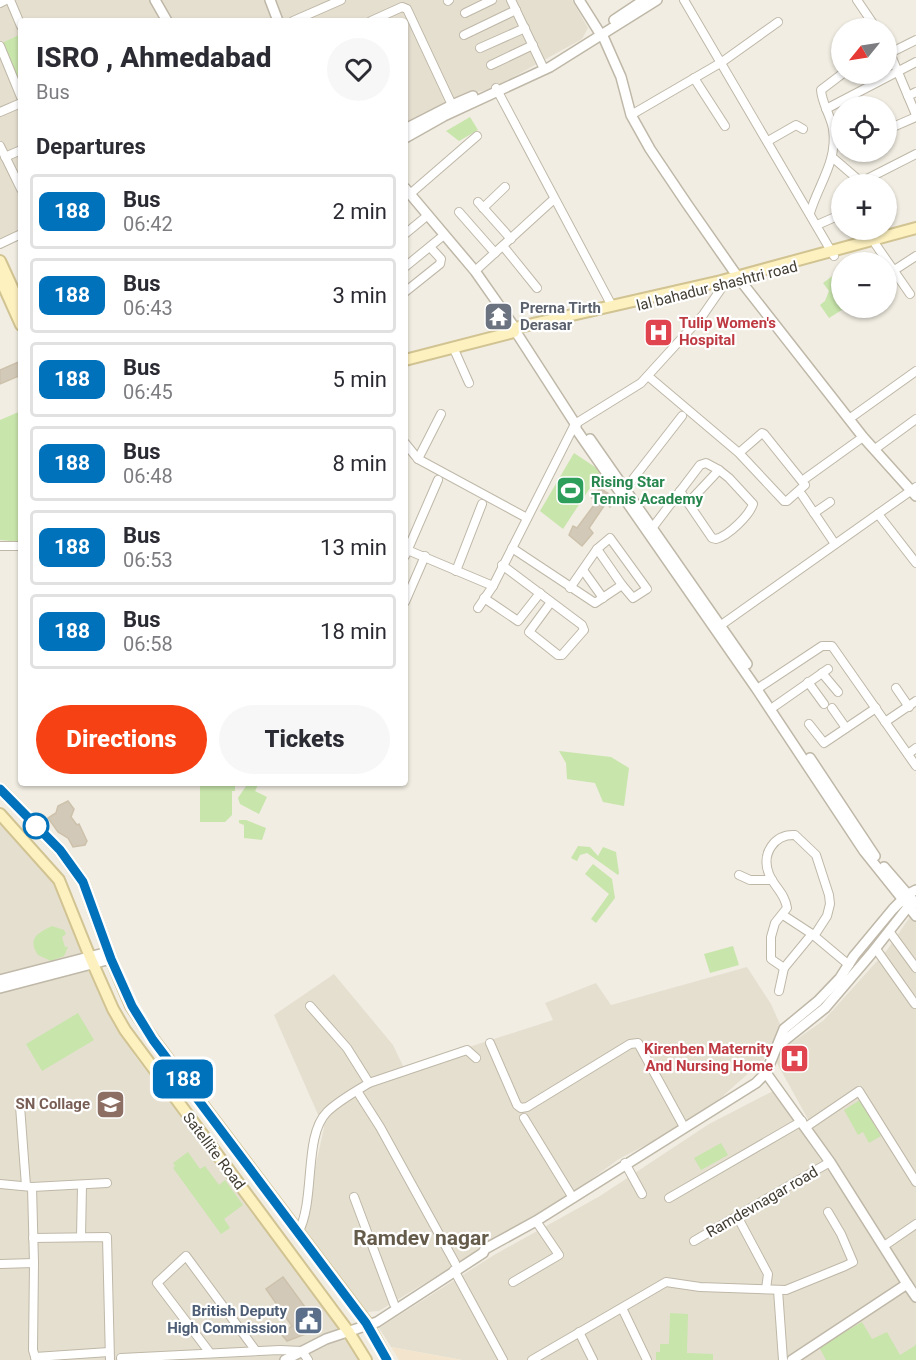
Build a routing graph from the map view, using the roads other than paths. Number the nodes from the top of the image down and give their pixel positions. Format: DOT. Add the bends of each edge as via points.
graph roads {
  1 [pos="8,0"];
  2 [pos="155,0"];
  3 [pos="270,0"];
  4 [pos="341,0"];
  5 [pos="492,0"];
  6 [pos="511,0"];
  7 [pos="582,0"];
  8 [pos="644,0"];
  9 [pos="657,0"];
  10 [pos="684,0"];
  11 [pos="857,0"];
  12 [pos="0,3"];
  13 [pos="516,10"];
  14 [pos="465,13"];
  15 [pos="165,18"];
  16 [pos="277,18"];
  17 [pos="300,18"];
  18 [pos="378,18"];
  19 [pos="869,18"];
  20 [pos="18,20"];
  21 [pos="778,22"];
  22 [pos="525,28"];
  23 [pos="601,32"];
  24 [pos="464,35"];
  25 [pos="916,40"];
  26 [pos="533,45"];
  27 [pos="897,45"];
  28 [pos="0,46"];
  29 [pos="480,48"];
  30 [pos="722,62"];
  31 [pos="916,62"];
  32 [pos="542,64"];
  33 [pos="491,65"];
  34 [pos="897,71"];
  35 [pos="694,78"];
  36 [pos="831,82"];
  37 [pos="873,84"];
  38 [pos="18,89"];
  39 [pos="497,90"];
  40 [pos="916,92"];
  41 [pos="908,96"];
  42 [pos="18,104"];
  43 [pos="452,105"];
  44 [pos="826,109"];
  45 [pos="0,112"];
  46 [pos="631,115"];
  47 [pos="916,116"];
  48 [pos="831,123"];
  49 [pos="897,125"];
  50 [pos="725,126"];
  51 [pos="408,127"];
  52 [pos="803,129"];
  53 [pos="408,136"];
  54 [pos="477,136"];
  55 [pos="768,141"];
  56 [pos="0,146"];
  57 [pos="18,151"];
  58 [pos="916,154"];
  59 [pos="5,157"];
  60 [pos="831,162"];
  61 [pos="837,162"];
  62 [pos="18,183"];
  63 [pos="505,187"];
  64 [pos="408,190"];
  65 [pos="408,192"];
  66 [pos="554,199"];
  67 [pos="459,212"];
  68 [pos="810,213"];
  69 [pos="428,215"];
  70 [pos="831,219"];
  71 [pos="817,225"];
  72 [pos="916,228"];
  73 [pos="408,232"];
  74 [pos="916,233"];
  75 [pos="18,235"];
  76 [pos="444,235"];
  77 [pos="511,239"];
  78 [pos="860,240"];
  79 [pos="0,244"];
  80 [pos="876,245"];
  81 [pos="503,246"];
  82 [pos="430,247"];
  83 [pos="832,252"];
  84 [pos="835,252"];
  85 [pos="836,252"];
  86 [pos="838,252"];
  87 [pos="881,252"];
  88 [pos="495,253"];
  89 [pos="831,254"];
  90 [pos="916,256"];
  91 [pos="0,261"];
  92 [pos="408,265"];
  93 [pos="897,268"];
  94 [pos="475,271"];
  95 [pos="897,276"];
  96 [pos="0,278"];
  97 [pos="739,278"];
  98 [pos="723,286"];
  99 [pos="537,288"];
  100 [pos="408,290"];
  101 [pos="910,294"];
  102 [pos="18,300"];
  103 [pos="612,306"];
  104 [pos="18,318"];
  105 [pos="515,330"];
  106 [pos="453,347"];
  107 [pos="408,353"];
  108 [pos="408,359"];
  109 [pos="916,371"];
  110 [pos="648,376"];
  111 [pos="469,383"];
  112 [pos="441,414"];
  113 [pos="682,416"];
  114 [pos="849,419"];
  115 [pos="916,419"];
  116 [pos="576,424"];
  117 [pos="863,437"];
  118 [pos="408,447"];
  119 [pos="875,449"];
  120 [pos="739,453"];
  121 [pos="418,459"];
  122 [pos="719,470"];
  123 [pos="806,478"];
  124 [pos="438,480"];
  125 [pos="626,488"];
  126 [pos="680,491"];
  127 [pos="914,491"];
  128 [pos="802,495"];
  129 [pos="830,502"];
  130 [pos="688,503"];
  131 [pos="482,504"];
  132 [pos="814,513"];
  133 [pos="878,514"];
  134 [pos="527,518"];
  135 [pos="653,527"];
  136 [pos="835,544"];
  137 [pos="0,546"];
  138 [pos="18,546"];
  139 [pos="408,548"];
  140 [pos="512,548"];
  141 [pos="597,549"];
  142 [pos="408,552"];
  143 [pos="425,556"];
  144 [pos="916,563"];
  145 [pos="502,565"];
  146 [pos="582,570"];
  147 [pos="456,571"];
  148 [pos="622,585"];
  149 [pos="493,586"];
  150 [pos="570,588"];
  151 [pos="540,593"];
  152 [pos="408,595"];
  153 [pos="484,598"];
  154 [pos="603,598"];
  155 [pos="551,602"];
  156 [pos="478,609"];
  157 [pos="718,627"];
  158 [pos="808,682"];
  159 [pos="759,688"];
  160 [pos="896,688"];
  161 [pos="838,692"];
  162 [pos="916,701"];
  163 [pos="775,706"];
  164 [pos="909,707"];
  165 [pos="876,708"];
  166 [pos="885,722"];
  167 [pos="809,724"];
  168 [pos="846,728"];
  169 [pos="916,748"];
  170 [pos="908,754"];
  171 [pos="916,766"];
  172 [pos="0,789"];
  173 [pos="0,813"];
  174 [pos="739,875"];
  175 [pos="772,880"];
  176 [pos="912,898"];
  177 [pos="783,915"];
  178 [pos="916,916"];
  179 [pos="889,931"];
  180 [pos="813,935"];
  181 [pos="876,949"];
  182 [pos="110,956"];
  183 [pos="92,961"];
  184 [pos="849,965"];
  185 [pos="784,968"];
  186 [pos="916,968"];
  187 [pos="0,980"];
  188 [pos="0,988"];
  189 [pos="779,991"];
  190 [pos="915,1004"];
  191 [pos="310,1006"];
  192 [pos="490,1043"];
  193 [pos="780,1044"];
  194 [pos="476,1058"];
  195 [pos="766,1073"];
  196 [pos="369,1083"];
  197 [pos="357,1091"];
  198 [pos="20,1106"];
  199 [pos="525,1118"];
  200 [pos="804,1124"];
  201 [pos="684,1127"];
  202 [pos="830,1162"];
  203 [pos="625,1163"];
  204 [pos="913,1172"];
  205 [pos="916,1182"];
  206 [pos="0,1184"];
  207 [pos="107,1184"];
  208 [pos="81,1185"];
  209 [pos="29,1187"];
  210 [pos="642,1194"];
  211 [pos="354,1197"];
  212 [pos="573,1198"];
  213 [pos="669,1198"];
  214 [pos="828,1212"];
  215 [pos="737,1216"];
  216 [pos="537,1221"];
  217 [pos="916,1224"];
  218 [pos="298,1233"];
  219 [pos="81,1237"];
  220 [pos="33,1238"];
  221 [pos="694,1241"];
  222 [pos="884,1246"];
  223 [pos="34,1263"];
  224 [pos="0,1264"];
  225 [pos="455,1266"];
  226 [pos="513,1282"];
  227 [pos="913,1284"];
  228 [pos="766,1289"];
  229 [pos="778,1290"];
  230 [pos="916,1297"];
  231 [pos="394,1304"];
  232 [pos="621,1308"];
  233 [pos="366,1323"];
  234 [pos="348,1331"];
  235 [pos="579,1332"];
  236 [pos="256,1351"];
  237 [pos="302,1351"];
  238 [pos="210,1353"];
  239 [pos="110,1356"];
  240 [pos="121,1358"];
  241 [pos="35,1359"];
  242 [pos="285,1360"];
  243 [pos="308,1360"];
  244 [pos="366,1360"];
  245 [pos="387,1360"];
  246 [pos="503,1360"];
  247 [pos="532,1360"];
  248 [pos="593,1360"];
  249 [pos="647,1360"];
  250 [pos="783,1360"];
  251 [pos="792,1360"];
  1 -- 12 [label="street"];
  1 -- 20 [label="street"];
  2 -- 15 [label="street"];
  3 -- 16 [label="street"];
  4 -- 17 [label="street"];
  5 -- 14 [label="street"];
  6 -- 13 [label="street"];
  7 -- 23 [label="street"];
  8 -- 23 [label="street"];
  9 -- 23 [label="street"];
  10 -- 30 [label="street"];
  11 -- 19 [label="street"];
  13 -- 22 [label="street"];
  13 -- 24 [label="street"];
  18 -- 43 [label="street" via="402,7 407,9"];
  21 -- 30 [label="street"];
  22 -- 26 [label="street"];
  22 -- 29 [label="street"];
  23 -- 32 [label="street"];
  23 -- 39 [label="street" via="550,68"];
  23 -- 46 [label="street" via="621,77"];
  25 -- 27 [label="street"];
  26 -- 32 [label="street"];
  26 -- 33 [label="street"];
  28 -- 38 [label="street"];
  30 -- 35 [label="street"];
  30 -- 55 [label="street"];
  31 -- 34 [label="street"];
  32 -- 39 [label="street"];
  34 -- 41 [label="street"];
  35 -- 46 [label="street"];
  35 -- 50 [label="street"];
  36 -- 44 [label="street" via="821,90"];
  37 -- 44 [label="street"];
  39 -- 43 [label="street"];
  39 -- 53 [label="street"];
  39 -- 66 [label="street"];
  40 -- 41 [label="street"];
  41 -- 47 [label="street"];
  42 -- 45 [label="street"];
  43 -- 51 [label="street"];
  44 -- 48 [label="street"];
  46 -- 97 [label="street"];
  47 -- 49 [label="street"];
  52 -- 55 [label="street" via="796,125"];
  54 -- 64 [label="street"];
  55 -- 68 [label="street"];
  56 -- 59 [label="street"];
  57 -- 59 [label="street"];
  58 -- 61 [label="street" via="861,182"];
  59 -- 62 [label="street"];
  60 -- 68 [label="street"];
  63 -- 77 [label="street" via="480,205"];
  65 -- 69 [label="street"];
  66 -- 77 [label="street"];
  66 -- 103 [label="street"];
  67 -- 88 [label="street"];
  68 -- 71 [label="street"];
  69 -- 73 [label="street"];
  69 -- 76 [label="street"];
  70 -- 71 [label="street"];
  71 -- 83 [label="street"];
  72 -- 85 [label="main road"];
  74 -- 80 [label="main road, lal bahadur shashtri road"];
  75 -- 79 [label="street"];
  76 -- 82 [label="street"];
  76 -- 94 [label="street"];
  77 -- 81 [label="street"];
  78 -- 84 [label="street"];
  80 -- 86 [label="main road, lal bahadur shashtri road"];
  80 -- 87 [label="street"];
  81 -- 88 [label="street"];
  81 -- 99 [label="street"];
  82 -- 92 [label="street"];
  82 -- 100 [label="street" via="440,264"];
  88 -- 94 [label="street"];
  89 -- 97 [label="main road, lal bahadur shashtri road"];
  90 -- 93 [label="street"];
  91 -- 102 [label="main road"];
  94 -- 105 [label="street"];
  95 -- 101 [label="street"];
  96 -- 104 [label="main road"];
  97 -- 98 [label="main road, lal bahadur shashtri road"];
  97 -- 103 [label="main road"];
  97 -- 114 [label="street"];
  98 -- 105 [label="main road, lal bahadur shashtri road"];
  98 -- 110 [label="street" via="703,315"];
  103 -- 105 [label="main road"];
  105 -- 106 [label="main road, lal bahadur shashtri road"];
  105 -- 107 [label="main road"];
  105 -- 116 [label="street"];
  106 -- 108 [label="main road, lal bahadur shashtri road"];
  106 -- 111 [label="street"];
  109 -- 114 [label="street"];
  110 -- 116 [label="street"];
  110 -- 120 [label="street"];
  112 -- 121 [label="street"];
  113 -- 125 [label="street"];
  114 -- 117 [label="street"];
  115 -- 119 [label="street"];
  116 -- 125 [label="street"];
  116 -- 134 [label="street"];
  116 -- 157 [label="street"];
  117 -- 119 [label="street"];
  117 -- 123 [label="street"];
  118 -- 121 [label="street"];
  119 -- 127 [label="street"];
  120 -- 120 [label="street" via="784,501 806,485 765,434"];
  121 -- 134 [label="street"];
  122 -- 126 [label="street" via="702,464"];
  122 -- 130 [label="street"];
  122 -- 130 [label="street" via="751,500 750,511 716,539"];
  124 -- 139 [label="street"];
  125 -- 135 [label="street"];
  126 -- 130 [label="street"];
  126 -- 135 [label="street"];
  127 -- 133 [label="street"];
  128 -- 132 [label="street"];
  129 -- 132 [label="street"];
  131 -- 147 [label="street"];
  132 -- 136 [label="street"];
  133 -- 136 [label="street"];
  133 -- 144 [label="street"];
  134 -- 140 [label="street"];
  135 -- 157 [label="street"];
  136 -- 157 [label="street"];
  137 -- 138 [label="street"];
  140 -- 145 [label="street"];
  140 -- 150 [label="street"];
  141 -- 146 [label="street"];
  141 -- 148 [label="street"];
  141 -- 148 [label="street" via="612,538 647,587 633,598"];
  142 -- 143 [label="street"];
  143 -- 147 [label="street"];
  143 -- 152 [label="street"];
  145 -- 149 [label="street"];
  145 -- 151 [label="street"];
  146 -- 150 [label="street"];
  146 -- 154 [label="street"];
  147 -- 149 [label="street"];
  148 -- 154 [label="street"];
  149 -- 153 [label="street"];
  150 -- 154 [label="street" via="592,603"];
  151 -- 153 [label="street" via="516,621"];
  151 -- 155 [label="street"];
  153 -- 156 [label="street"];
  155 -- 155 [label="street" via="584,630 562,655 529,632"];
  157 -- 159 [label="street"];
  158 -- 161 [label="street" via="825,671"];
  158 -- 163 [label="street"];
  158 -- 168 [label="street"];
  159 -- 163 [label="street"];
  159 -- 165 [label="street" via="822,646 832,646"];
  159 -- 176 [label="street" via="864,851"];
  160 -- 164 [label="street"];
  162 -- 164 [label="street"];
  163 -- 176 [label="street" via="875,856"];
  164 -- 166 [label="street"];
  165 -- 166 [label="street"];
  165 -- 168 [label="street"];
  166 -- 170 [label="street"];
  167 -- 168 [label="street" via="825,742"];
  169 -- 170 [label="street"];
  170 -- 171 [label="street"];
  172 -- 182 [label="main road, Satellite Road" via="60,850 83,882"];
  173 -- 183 [label="main road, Satellite Road" via="60,880"];
  174 -- 175 [label="street" via="750,880"];
  175 -- 177 [label="street" via="786,901"];
  175 -- 180 [label="street" via="766,864 770,847 782,836 795,835 816,855 829,895 827,916"];
  176 -- 178 [label="street"];
  176 -- 179 [label="street"];
  176 -- 184 [label="street"];
  177 -- 180 [label="street"];
  177 -- 185 [label="street" via="775,922 770,951 771,959"];
  179 -- 181 [label="street"];
  179 -- 186 [label="street"];
  180 -- 184 [label="street"];
  180 -- 185 [label="street"];
  181 -- 190 [label="street"];
  181 -- 193 [label="street" via="825,1008"];
  182 -- 183 [label="street"];
  182 -- 218 [label="main road, Satellite Road" via="132,1006 153,1040"];
  183 -- 187 [label="street"];
  183 -- 188 [label="street"];
  183 -- 234 [label="main road, Satellite Road" via="132,1040"];
  184 -- 193 [label="street" via="818,1001 784,1029"];
  185 -- 189 [label="street"];
  191 -- 196 [label="street" via="347,1048"];
  192 -- 201 [label="street" via="521,1108 630,1044 638,1043"];
  193 -- 195 [label="street"];
  194 -- 196 [label="street" via="467,1050"];
  195 -- 200 [label="street, Ramdevnagar road"];
  195 -- 201 [label="street" via="743,1092"];
  196 -- 197 [label="street"];
  197 -- 218 [label="street" via="326,1113 320,1123 314,1142 307,1210"];
  197 -- 225 [label="street"];
  198 -- 209 [label="street"];
  199 -- 212 [label="street"];
  200 -- 202 [label="street, Ramdevnagar road"];
  200 -- 204 [label="street" via="859,1091"];
  200 -- 213 [label="street"];
  201 -- 203 [label="street"];
  202 -- 215 [label="street, Ramdevnagar road"];
  202 -- 222 [label="street, Ramdevnagar road"];
  203 -- 210 [label="street"];
  203 -- 212 [label="street"];
  204 -- 205 [label="street"];
  206 -- 209 [label="street"];
  207 -- 208 [label="street"];
  208 -- 209 [label="street"];
  208 -- 219 [label="street"];
  209 -- 220 [label="street"];
  211 -- 231 [label="street"];
  212 -- 216 [label="street"];
  214 -- 229 [label="street" via="853,1262"];
  215 -- 221 [label="street, Ramdevnagar road"];
  215 -- 228 [label="street" via="768,1274"];
  216 -- 225 [label="street" via="485,1249 478,1249"];
  216 -- 226 [label="street" via="559,1255"];
  217 -- 222 [label="street"];
  218 -- 233 [label="main road, Satellite Road"];
  219 -- 220 [label="street"];
  219 -- 239 [label="street" via="107,1237"];
  220 -- 223 [label="street"];
  222 -- 227 [label="street, Ramdevnagar road"];
  223 -- 224 [label="street"];
  223 -- 241 [label="street"];
  225 -- 231 [label="street"];
  225 -- 233 [label="street" via="377,1322"];
  225 -- 246 [label="street"];
  227 -- 230 [label="street, Ramdevnagar road"];
  227 -- 251 [label="street" via="907,1284"];
  228 -- 229 [label="street"];
  228 -- 232 [label="street" via="666,1282"];
  229 -- 250 [label="street"];
  231 -- 233 [label="street"];
  232 -- 235 [label="street"];
  232 -- 249 [label="street"];
  233 -- 234 [label="street"];
  233 -- 245 [label="main road, Satellite Road"];
  234 -- 237 [label="street"];
  234 -- 244 [label="main road, Satellite Road"];
  235 -- 247 [label="street"];
  235 -- 248 [label="street"];
  236 -- 237 [label="street"];
  236 -- 238 [label="street"];
  236 -- 238 [label="street" via="186,1256 157,1283"];
  237 -- 242 [label="street"];
  237 -- 243 [label="street"];
  238 -- 240 [label="street"];
  239 -- 241 [label="street"];
}
